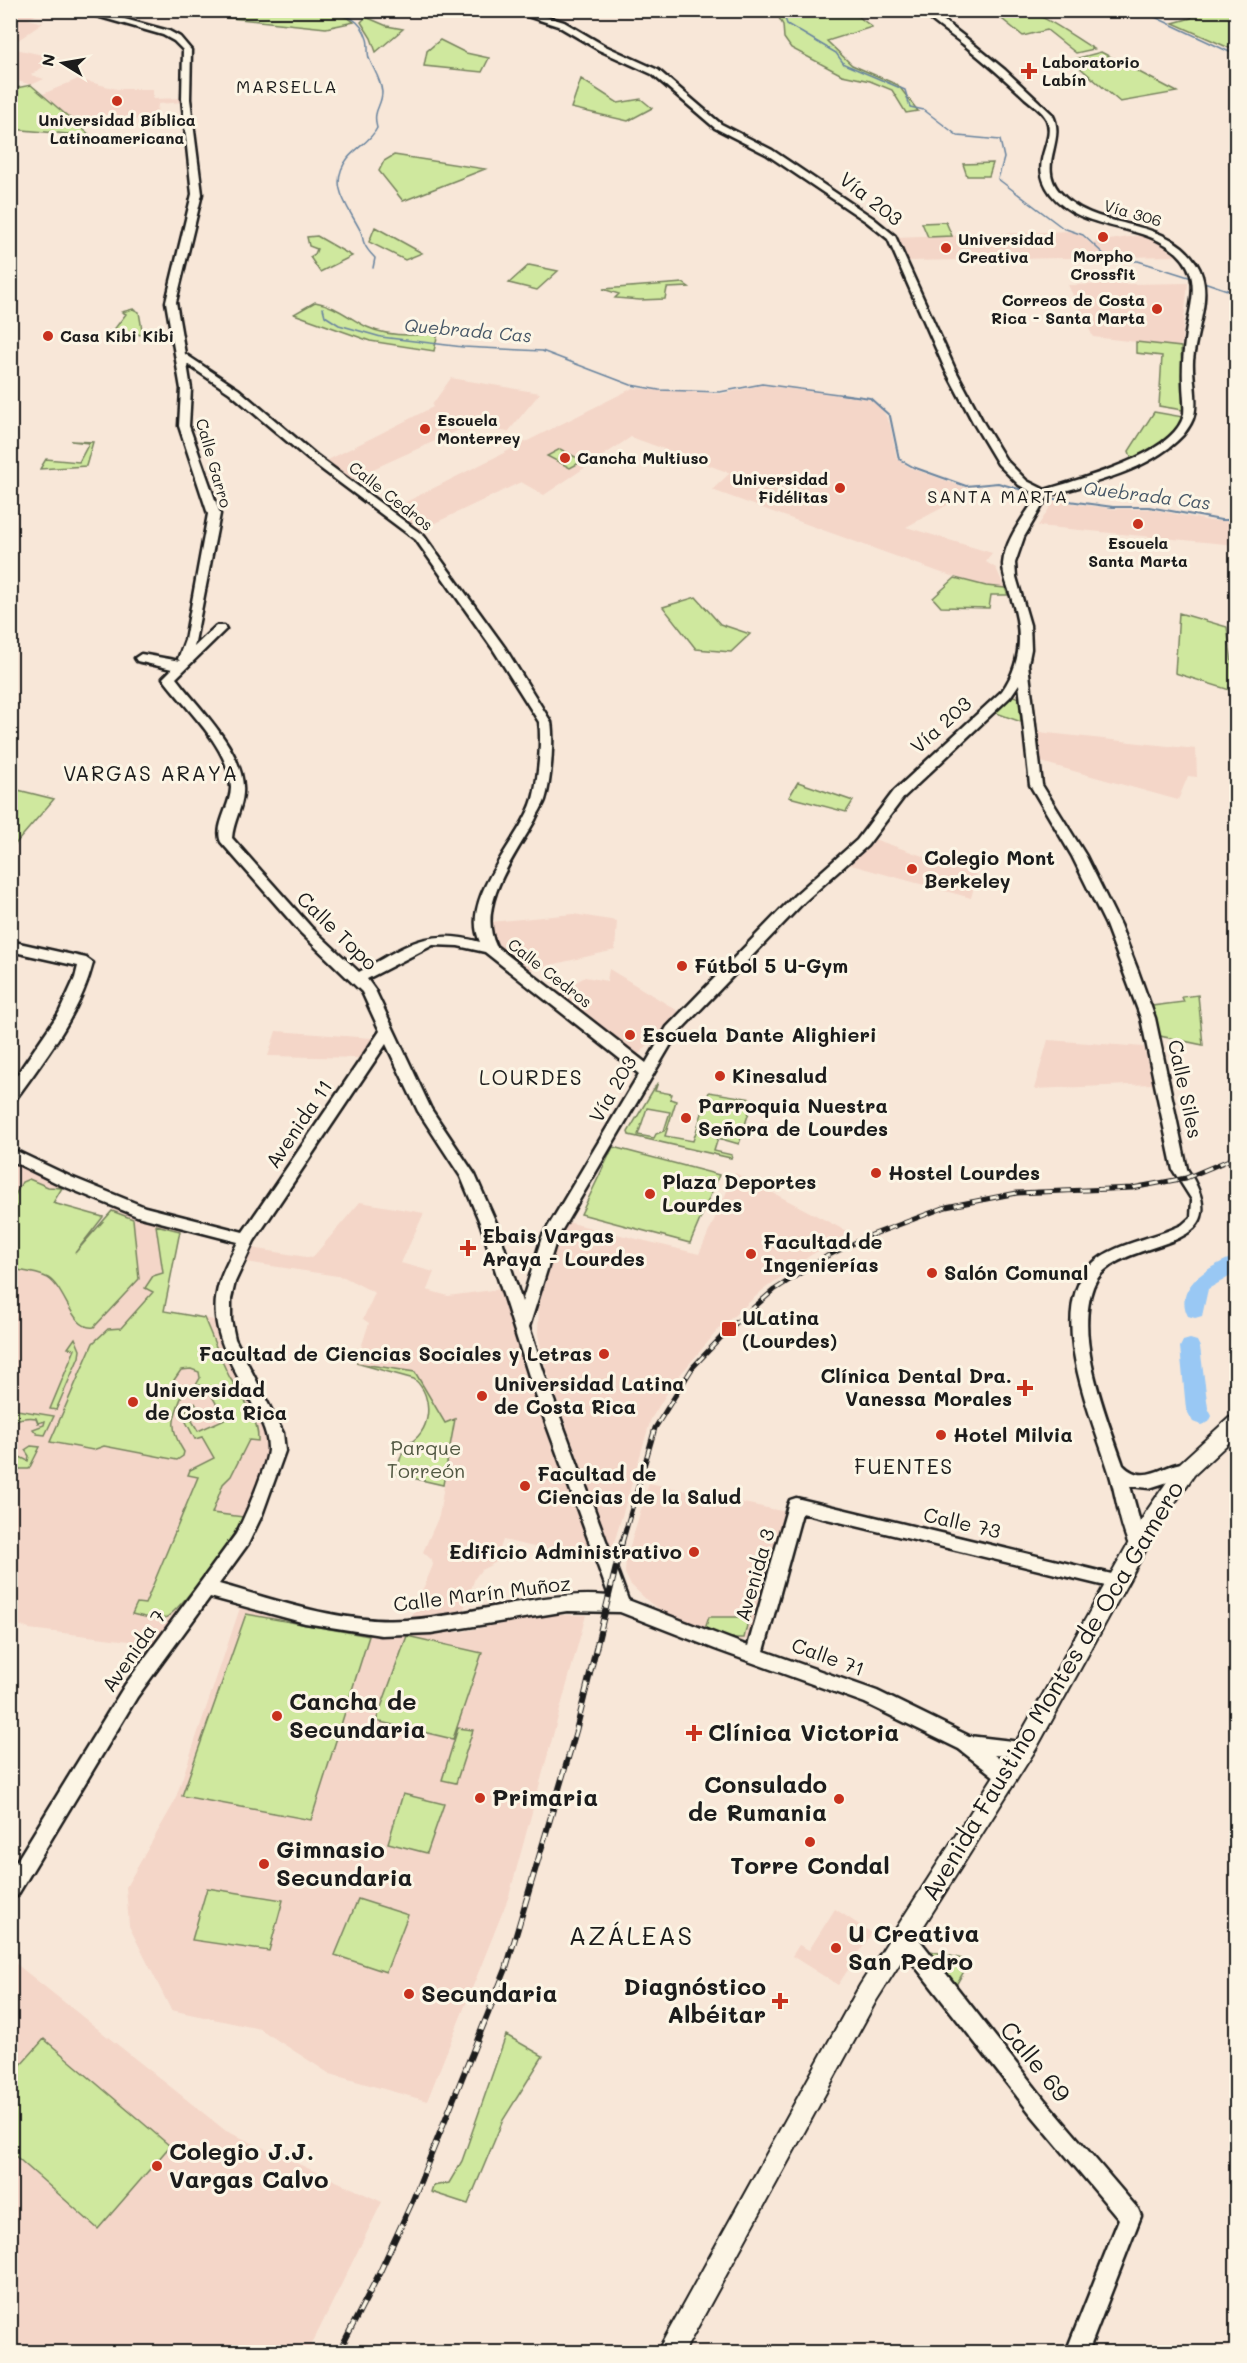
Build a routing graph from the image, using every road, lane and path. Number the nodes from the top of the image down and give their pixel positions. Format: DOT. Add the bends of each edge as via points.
graph roads {
  1 [pos="80,10"];
  2 [pos="513,10"];
  3 [pos="924,10"];
  4 [pos="182,356"];
  5 [pos="1044,494"];
  6 [pos="220,629"];
  7 [pos="141,658"];
  8 [pos="1023,665"];
  9 [pos="181,668"];
  10 [pos="170,678"];
  11 [pos="1006,694"];
  12 [pos="1027,700"];
  13 [pos="10,946"];
  14 [pos="490,949"];
  15 [pos="358,978"];
  16 [pos="387,1032"];
  17 [pos="648,1073"];
  18 [pos="10,1096"];
  19 [pos="10,1153"];
  20 [pos="247,1239"];
  21 [pos="520,1329"];
  22 [pos="1236,1424"];
  23 [pos="275,1433"];
  24 [pos="1115,1467"];
  25 [pos="1187,1469"];
  26 [pos="796,1505"];
  27 [pos="1137,1544"];
  28 [pos="236,1549"];
  29 [pos="1118,1582"];
  30 [pos="208,1589"];
  31 [pos="229,1595"];
  32 [pos="621,1605"];
  33 [pos="754,1655"];
  34 [pos="965,1743"];
  35 [pos="1023,1749"];
  36 [pos="1008,1775"];
  37 [pos="10,1890"];
  38 [pos="904,1936"];
  39 [pos="670,2352"];
  40 [pos="1077,2352"];
  1 -- 4 [label="street" via="166,33 187,50 186,99 197,194 171,302"];
  2 -- 5 [label="street, Vía 203" via="561,24 655,72 718,126 769,152 892,238 979,424 1014,475"];
  3 -- 5 [label="street, Vía 306" via="1001,70 1048,115 1053,130 1045,161 1050,186 1091,218 1160,236 1181,253 1199,280 1188,352 1186,425 1173,440 1133,464"];
  4 -- 9 [label="street, Calle Garro" via="186,389 184,426 214,514 191,640"];
  4 -- 14 [label="street, Calle Cedros" via="234,391 312,457 420,538 499,648 545,722 539,800 486,903 484,936"];
  5 -- 8 [label="street, Vía 203" via="1008,563 1025,621"];
  6 -- 9 [label="street"];
  7 -- 9 [label="street"];
  8 -- 11 [label="street, Vía 203"];
  8 -- 12 [label="street, Calle Siles"];
  9 -- 10 [label="street, Calle Garro"];
  10 -- 15 [label="street, Calle Topo" via="233,765 236,802 225,839 272,896"];
  11 -- 12 [label="street"];
  11 -- 17 [label="street, Vía 203" via="899,794 862,843 800,898 672,1030"];
  12 -- 24 [label="street, Calle Siles" via="1036,784 1079,856 1131,971 1148,1018 1180,1170 1201,1206 1198,1219 1185,1232 1121,1252 1100,1264 1086,1283 1080,1341"];
  13 -- 18 [label="street" via="86,963 74,998"];
  14 -- 15 [label="street" via="460,941 434,940"];
  14 -- 17 [label="street, Calle Cedros"];
  15 -- 16 [label="street, Calle Topo"];
  16 -- 20 [label="street, Avenida 11"];
  16 -- 21 [label="street, Calle Topo" via="425,1111 468,1175 489,1225"];
  17 -- 21 [label="street, Vía 203" via="550,1237"];
  19 -- 20 [label="street" via="142,1212"];
  20 -- 23 [label="street, Avenida 11" via="227,1282 223,1320 237,1361"];
  21 -- 32 [label="street"];
  22 -- 25 [label="highway, Avenida Faustino Montes de Oca Gamero"];
  23 -- 28 [label="street, Avenida 7" via="277,1451 271,1469 250,1526"];
  24 -- 25 [label="street" via="1121,1476 1140,1482"];
  24 -- 27 [label="street, Calle Siles"];
  25 -- 27 [label="highway, Avenida Faustino Montes de Oca Gamero"];
  26 -- 29 [label="street, Calle 73"];
  26 -- 33 [label="street, Avenida 3"];
  27 -- 29 [label="highway, Avenida Faustino Montes de Oca Gamero"];
  28 -- 30 [label="street, Avenida 7"];
  28 -- 31 [label="street" via="237,1557 227,1580"];
  29 -- 35 [label="highway, Avenida Faustino Montes de Oca Gamero"];
  30 -- 31 [label="street, Calle Marín Muñoz"];
  30 -- 37 [label="street, Avenida 7" via="131,1691"];
  31 -- 32 [label="street, Calle Marín Muñoz" via="340,1621 403,1628 558,1604"];
  32 -- 33 [label="street, Calle 71"];
  33 -- 34 [label="street, Calle 71" via="871,1697"];
  34 -- 35 [label="street"];
  34 -- 36 [label="street, Calle 71"];
  35 -- 36 [label="highway, Avenida Faustino Montes de Oca Gamero"];
  36 -- 38 [label="highway, Avenida Faustino Montes de Oca Gamero"];
  38 -- 39 [label="highway, Avenida Faustino Montes de Oca Gamero" via="868,1993"];
  38 -- 40 [label="street, Calle 69" via="1037,2106 1131,2216"];
}
